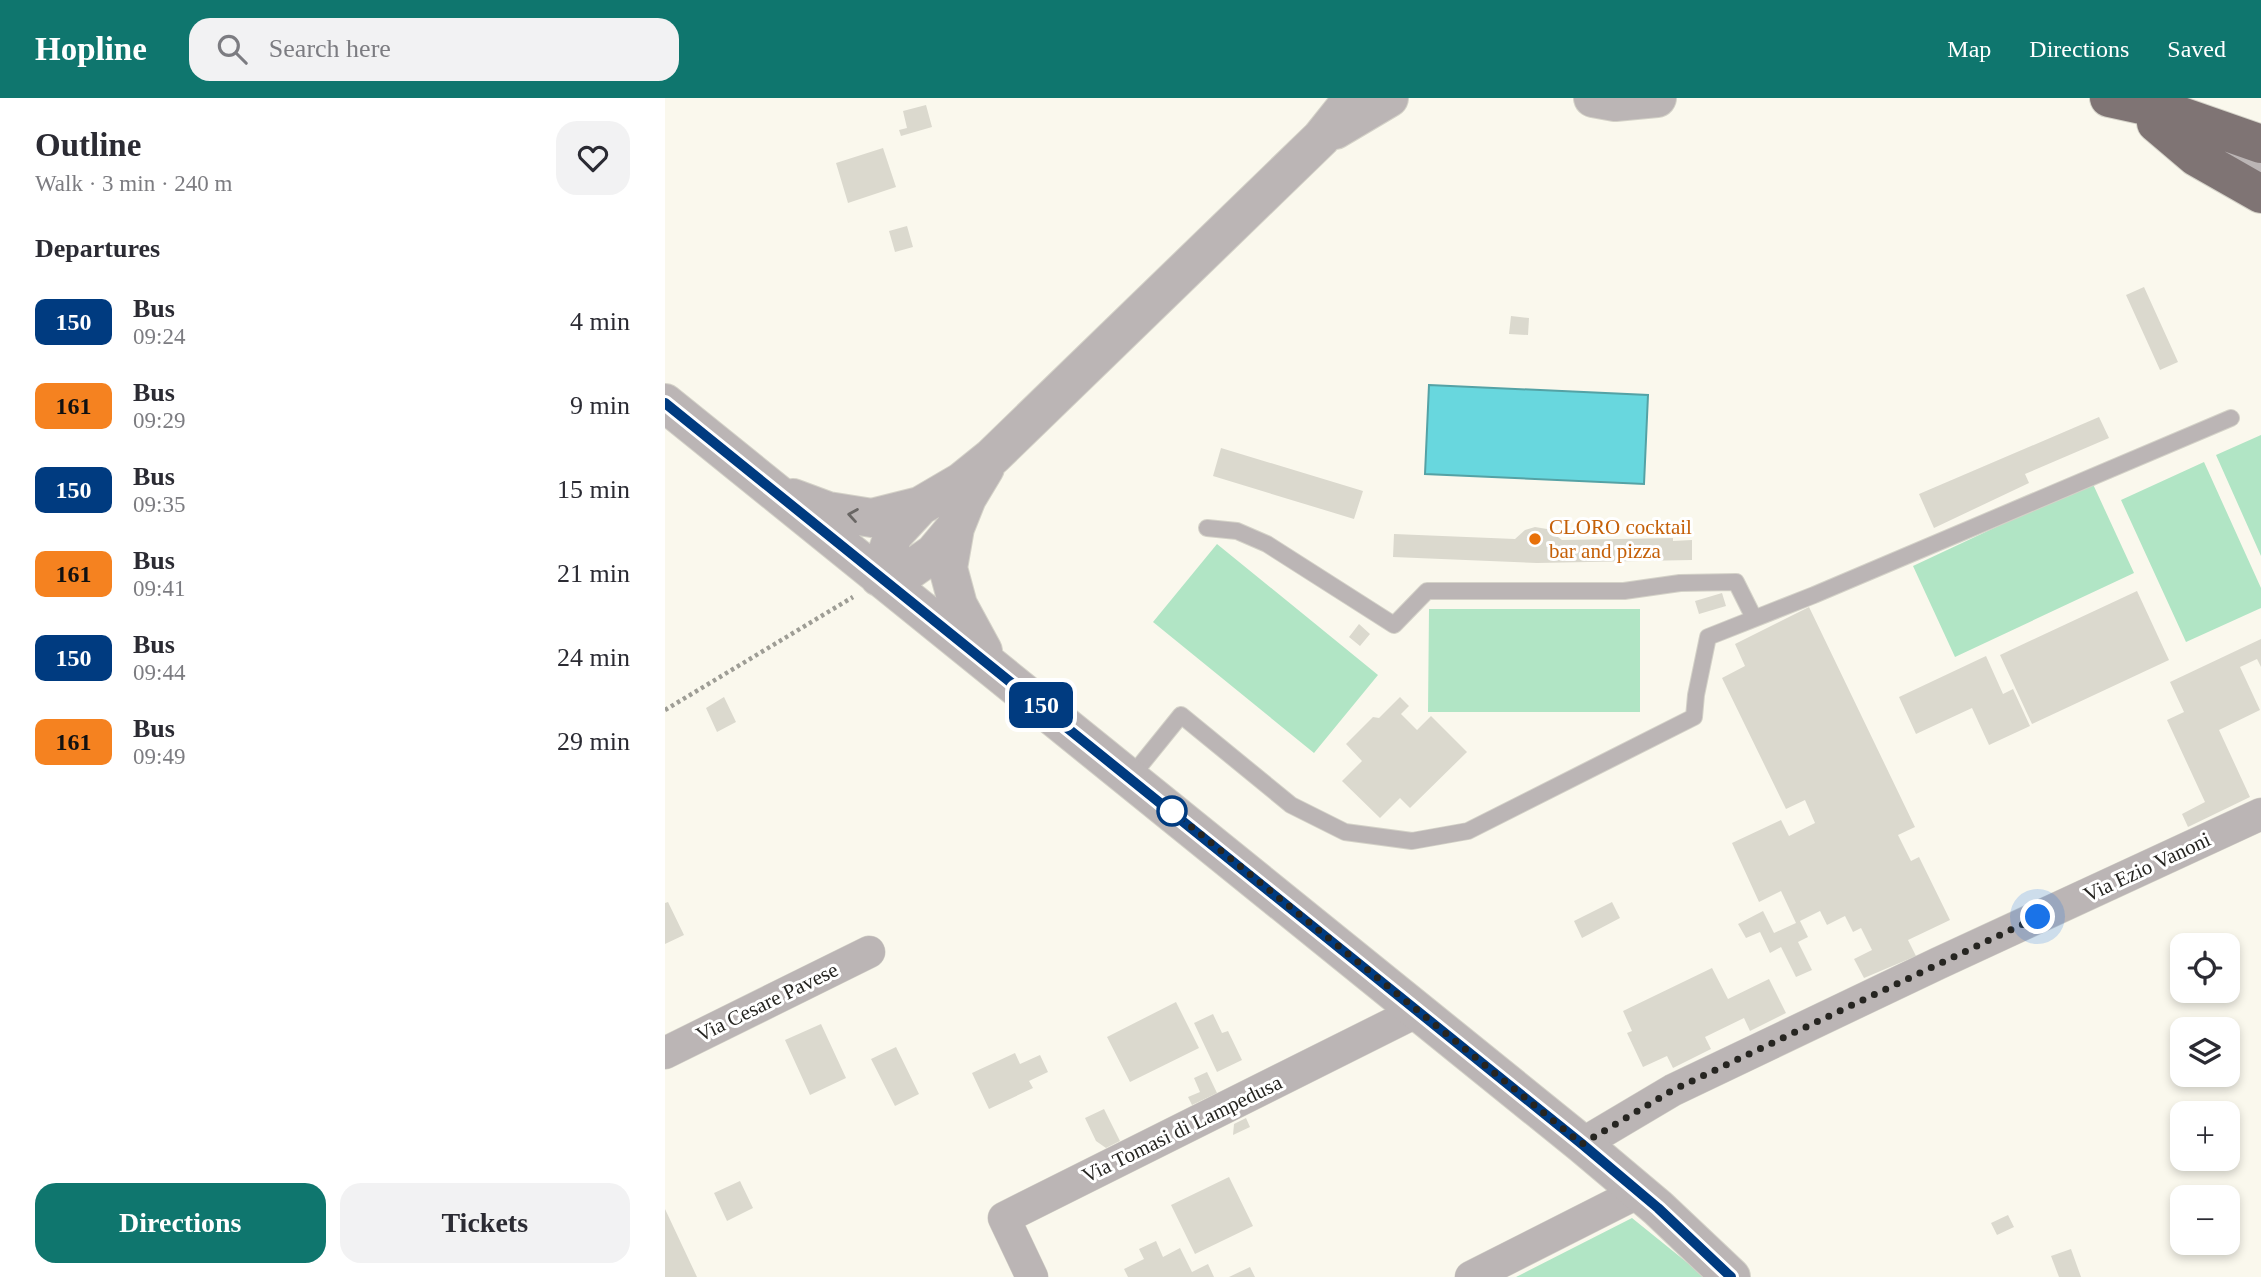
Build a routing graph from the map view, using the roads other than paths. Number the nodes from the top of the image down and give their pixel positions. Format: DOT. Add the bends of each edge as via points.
graph roads {
  1 [pos="1353,98"];
  2 [pos="1389,98"];
  3 [pos="1593,98"];
  4 [pos="1657,98"];
  5 [pos="2103,98"];
  6 [pos="2109,98"];
  7 [pos="2156,122"];
  8 [pos="1321,138"];
  9 [pos="2261,144"];
  10 [pos="2261,171"];
  11 [pos="2261,194"];
  12 [pos="665,403"];
  13 [pos="2231,418"];
  14 [pos="992,457"];
  15 [pos="774,492"];
  16 [pos="920,506"];
  17 [pos="955,528"];
  18 [pos="1207,528"];
  19 [pos="879,577"];
  20 [pos="1754,618"];
  21 [pos="991,665"];
  22 [pos="1130,778"];
  23 [pos="2261,814"];
  24 [pos="869,952"];
  25 [pos="1418,1011"];
  26 [pos="665,1053"];
  27 [pos="1582,1144"];
  28 [pos="1639,1192"];
  29 [pos="1031,1277"];
  30 [pos="1471,1277"];
  31 [pos="1731,1277"];
  1 -- 8 [label="street"];
  2 -- 8 [label="street"];
  3 -- 4 [label="street" via="1615,102"];
  5 -- 7 [label="street"];
  6 -- 9 [label="highway" via="2164,110"];
  7 -- 10 [label="street"];
  7 -- 11 [label="highway" via="2196,157"];
  8 -- 14 [label="street"];
  12 -- 15 [label="street"];
  13 -- 20 [label="lane"];
  14 -- 16 [label="street"];
  14 -- 17 [label="street"];
  16 -- 15 [label="street, one-way" via="872,518 828,511"];
  15 -- 19 [label="street"];
  16 -- 19 [label="street" via="893,535"];
  17 -- 19 [label="street" via="935,553 907,572"];
  17 -- 21 [label="street" via="948,568 958,605"];
  18 -- 20 [label="lane" via="1237,531 1267,544 1394,625 1427,591 1624,591 1679,583 1736,582"];
  19 -- 21 [label="street"];
  20 -- 22 [label="lane" via="1708,636 1694,716 1468,831 1412,841 1346,832 1290,805 1181,715"];
  21 -- 22 [label="street"];
  22 -- 25 [label="street"];
  23 -- 27 [label="street, Via Ezio Vanoni" via="1673,1090"];
  24 -- 26 [label="street, Via Cesare Pavese"];
  25 -- 27 [label="street"];
  25 -- 29 [label="street, Via Tomasi di Lampedusa" via="1004,1218"];
  27 -- 28 [label="street"];
  28 -- 30 [label="street"];
  28 -- 31 [label="street"];
}
